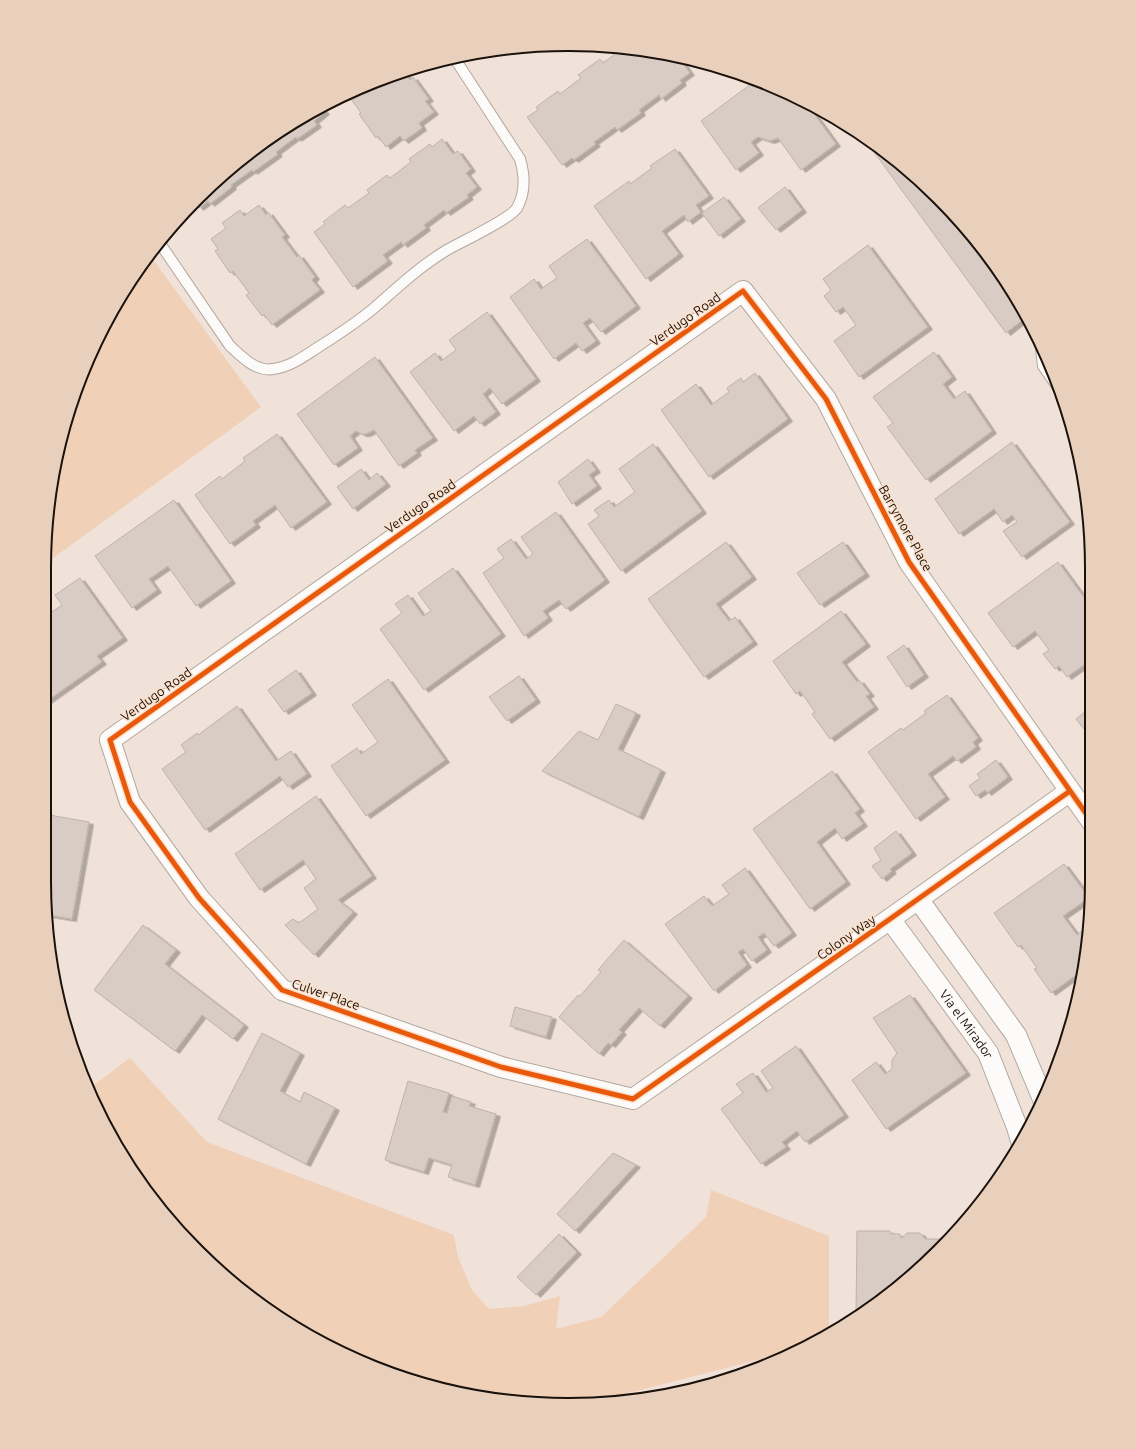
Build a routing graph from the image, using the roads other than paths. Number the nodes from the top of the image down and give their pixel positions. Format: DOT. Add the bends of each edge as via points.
graph roads {
  1 [pos="458,63"];
  2 [pos="163,247"];
  3 [pos="743,291"];
  4 [pos="110,740"];
  5 [pos="1070,791"];
  6 [pos="1085,812"];
  7 [pos="918,900"];
  8 [pos="890,919"];
  9 [pos="1040,1092"];
  10 [pos="633,1099"];
  11 [pos="1019,1134"];
  1 -- 2 [label="lane" via="520,159 524,172 524,191 516,209 445,251 350,327 291,364 272,369 258,368 244,359 230,346"];
  3 -- 4 [label="street, Verdugo Road"];
  3 -- 5 [label="street, Barrymore Place" via="826,399 909,562"];
  4 -- 10 [label="street, Culver Place" via="130,802 199,898 282,990 501,1067"];
  5 -- 6 [label="street, Barrymore Place"];
  5 -- 7 [label="street, Colony Way"];
  7 -- 8 [label="street, Colony Way"];
  7 -- 9 [label="street" via="1016,1035"];
  8 -- 10 [label="street, Colony Way"];
  8 -- 11 [label="street, Via el Mirador" via="988,1053"];
}
